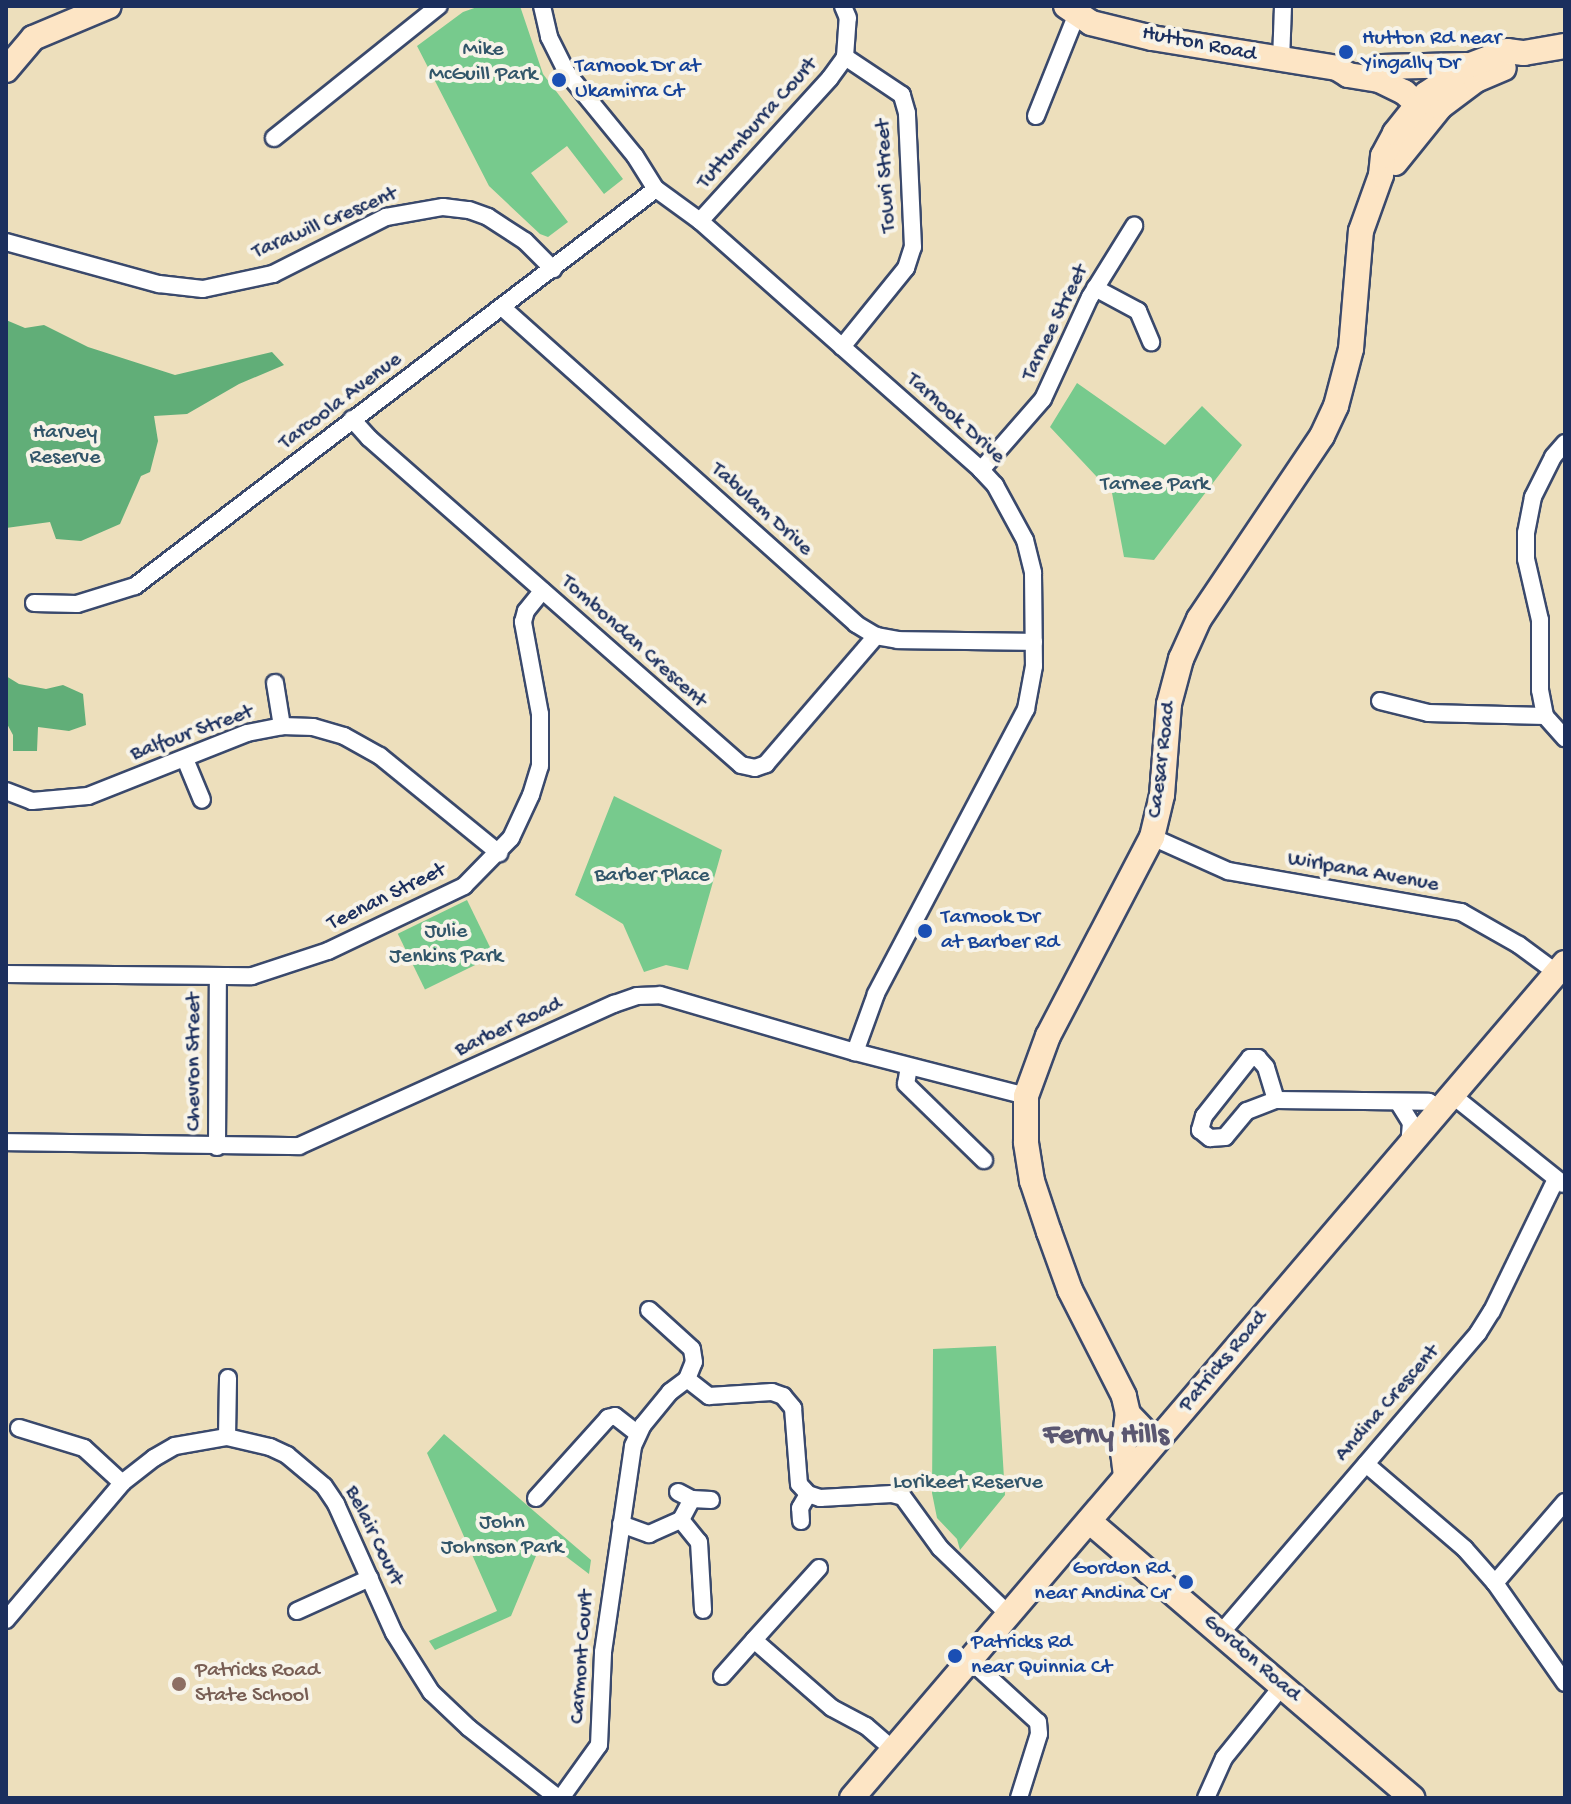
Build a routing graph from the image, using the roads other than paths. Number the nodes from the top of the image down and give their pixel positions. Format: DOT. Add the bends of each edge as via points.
graph roads {
  1 [pos="109,6"];
  2 [pos="439,6"];
  3 [pos="542,6"];
  4 [pos="843,6"];
  5 [pos="1283,6"];
  6 [pos="1071,11"];
  7 [pos="1565,46"];
  8 [pos="1524,53"];
  9 [pos="845,57"];
  10 [pos="1281,61"];
  11 [pos="1468,66"];
  12 [pos="6,70"];
  13 [pos="1373,72"];
  14 [pos="1429,105"];
  15 [pos="1036,116"];
  16 [pos="1395,133"];
  17 [pos="274,138"];
  18 [pos="1381,175"];
  19 [pos="656,189"];
  20 [pos="700,221"];
  21 [pos="1134,226"];
  22 [pos="6,242"];
  23 [pos="553,269"];
  24 [pos="1095,288"];
  25 [pos="503,308"];
  26 [pos="1151,342"];
  27 [pos="842,347"];
  28 [pos="352,419"];
  29 [pos="1565,443"];
  30 [pos="981,470"];
  31 [pos="542,591"];
  32 [pos="34,603"];
  33 [pos="876,636"];
  34 [pos="1034,642"];
  35 [pos="275,683"];
  36 [pos="1380,701"];
  37 [pos="1545,716"];
  38 [pos="282,726"];
  39 [pos="1565,738"];
  40 [pos="185,759"];
  41 [pos="6,791"];
  42 [pos="202,800"];
  43 [pos="1152,837"];
  44 [pos="499,853"];
  45 [pos="1561,968"];
  46 [pos="6,974"];
  47 [pos="218,978"];
  48 [pos="855,1052"];
  49 [pos="909,1067"];
  50 [pos="1026,1096"];
  51 [pos="1276,1100"];
  52 [pos="1398,1102"];
  53 [pos="1446,1102"];
  54 [pos="6,1142"];
  55 [pos="1408,1146"];
  56 [pos="217,1147"];
  57 [pos="984,1160"];
  58 [pos="1560,1183"];
  59 [pos="649,1310"];
  60 [pos="228,1378"];
  61 [pos="687,1379"];
  62 [pos="1126,1405"];
  63 [pos="19,1428"];
  64 [pos="637,1433"];
  65 [pos="227,1437"];
  66 [pos="1159,1437"];
  67 [pos="1366,1464"];
  68 [pos="1126,1476"];
  69 [pos="122,1483"];
  70 [pos="808,1494"];
  71 [pos="536,1498"];
  72 [pos="711,1500"];
  73 [pos="1565,1502"];
  74 [pos="681,1520"];
  75 [pos="801,1521"];
  76 [pos="1089,1521"];
  77 [pos="621,1524"];
  78 [pos="819,1568"];
  79 [pos="370,1578"];
  80 [pos="1495,1583"];
  81 [pos="703,1610"];
  82 [pos="297,1611"];
  83 [pos="1008,1614"];
  84 [pos="6,1620"];
  85 [pos="1221,1633"];
  86 [pos="754,1640"];
  87 [pos="970,1660"];
  88 [pos="722,1676"];
  89 [pos="1565,1683"];
  90 [pos="1282,1686"];
  91 [pos="894,1750"];
  92 [pos="559,1798"];
  93 [pos="852,1798"];
  94 [pos="1019,1798"];
  95 [pos="1206,1798"];
  96 [pos="1412,1798"];
  1 -- 12 [label="street" via="33,38"];
  2 -- 17 [label="street"];
  3 -- 19 [label="street, Tarnook Drive" via="549,37 567,73"];
  4 -- 9 [label="street, Tuttumburra Court" via="848,18"];
  5 -- 10 [label="street"];
  6 -- 10 [label="street, Hutton Road" via="1152,38"];
  6 -- 15 [label="street"];
  7 -- 8 [label="street"];
  8 -- 11 [label="street" via="1507,51"];
  8 -- 14 [label="street"];
  9 -- 20 [label="street, Tuttumburra Court"];
  9 -- 27 [label="street, Towri Street" via="902,95 913,247 906,268"];
  10 -- 13 [label="street, Hutton Road" via="1337,68 1348,75"];
  11 -- 13 [label="street"];
  11 -- 14 [label="street"];
  13 -- 14 [label="street, Hutton Road" via="1401,75"];
  13 -- 16 [label="street" via="1387,95"];
  14 -- 16 [label="street, Caesar Road"];
  14 -- 18 [label="street, Caesar Road" via="1394,164"];
  16 -- 18 [label="street, Caesar Road" via="1383,156"];
  18 -- 43 [label="street, Caesar Road" via="1361,231 1351,349 1336,406 1322,436 1199,619 1181,659 1169,704 1162,795"];
  19 -- 20 [label="street, Tarnook Drive"];
  19 -- 23 [label="street, Tarcoola Avenue"];
  20 -- 27 [label="street, Tarnook Drive"];
  21 -- 24 [label="street, Tarnee Street"];
  22 -- 23 [label="street, Tarawill Crescent" via="159,284 203,289 273,274 386,217 443,207 488,217 525,241"];
  23 -- 25 [label="street, Tarcoola Avenue"];
  24 -- 26 [label="street" via="1138,311"];
  24 -- 30 [label="street, Tarnee Street" via="1043,399"];
  25 -- 28 [label="street, Tarcoola Avenue"];
  25 -- 33 [label="street, Tabulam Drive" via="844,614"];
  27 -- 30 [label="street, Tarnook Drive"];
  28 -- 31 [label="street, Tombondan Crescent"];
  28 -- 32 [label="street, Tarcoola Avenue" via="135,586 77,604"];
  29 -- 37 [label="street" via="1533,497 1526,533 1526,559 1540,620"];
  30 -- 34 [label="street, Tarnook Drive" via="1025,540 1033,573"];
  31 -- 33 [label="street, Tombondan Crescent" via="727,755 755,768 775,756"];
  31 -- 44 [label="street, Teenan Street" via="523,622 540,714 540,766 519,823"];
  33 -- 34 [label="street, Tabulam Drive"];
  34 -- 48 [label="street, Tarnook Drive" via="1026,709 1017,731 876,994"];
  35 -- 38 [label="street"];
  36 -- 37 [label="street" via="1428,713"];
  37 -- 39 [label="street"];
  38 -- 40 [label="street, Balfour Street" via="247,733"];
  38 -- 44 [label="street, Balfour Street" via="344,736 380,756"];
  40 -- 41 [label="street, Balfour Street" via="88,796 32,801"];
  40 -- 42 [label="street"];
  43 -- 45 [label="street, Wirlpana Avenue" via="1228,871 1461,912"];
  43 -- 50 [label="street, Caesar Road" via="1048,1036"];
  44 -- 47 [label="street, Teenan Street" via="464,886 328,951 272,972"];
  45 -- 53 [label="street, Patricks Road"];
  46 -- 47 [label="street, Teenan Street"];
  47 -- 56 [label="street, Chevron Street"];
  48 -- 49 [label="street, Barber Road"];
  48 -- 56 [label="street, Barber Road" via="680,998 637,996 299,1146"];
  49 -- 50 [label="street, Barber Road"];
  49 -- 57 [label="street" via="906,1084"];
  50 -- 62 [label="street, Caesar Road" via="1026,1142 1044,1220 1074,1299"];
  51 -- 51 [label="street" via="1263,1062 1250,1058 1204,1116 1200,1130 1210,1138 1225,1137 1247,1111"];
  51 -- 52 [label="street"];
  52 -- 53 [label="street"];
  52 -- 55 [label="street" via="1411,1123"];
  53 -- 55 [label="street, Patricks Road"];
  53 -- 58 [label="street"];
  54 -- 56 [label="street, Barber Road"];
  55 -- 66 [label="street, Patricks Road"];
  58 -- 67 [label="street, Andina Crescent" via="1485,1322"];
  59 -- 61 [label="street" via="692,1349 694,1362"];
  60 -- 65 [label="street"];
  61 -- 64 [label="street"];
  61 -- 70 [label="street" via="709,1396 783,1396 793,1408 799,1484"];
  62 -- 66 [label="street, Caesar Road"];
  62 -- 68 [label="street"];
  63 -- 69 [label="street" via="84,1448"];
  64 -- 71 [label="street" via="615,1416 608,1418"];
  64 -- 77 [label="street, Carmont Court"];
  65 -- 69 [label="street, Belair Court" via="175,1446"];
  65 -- 79 [label="street, Belair Court" via="287,1455 324,1486"];
  66 -- 68 [label="street, Patricks Road"];
  67 -- 80 [label="street" via="1465,1549"];
  67 -- 85 [label="street, Andina Crescent"];
  68 -- 76 [label="street, Patricks Road"];
  69 -- 84 [label="street, Belair Court"];
  70 -- 75 [label="street" via="800,1508"];
  70 -- 83 [label="street" via="903,1497 940,1548"];
  72 -- 74 [label="street" via="685,1495"];
  73 -- 80 [label="street"];
  74 -- 77 [label="street" via="649,1534"];
  74 -- 81 [label="street" via="699,1542"];
  76 -- 83 [label="street, Patricks Road"];
  76 -- 85 [label="street, Gordon Road"];
  77 -- 92 [label="street, Carmont Court" via="603,1652 599,1745"];
  78 -- 86 [label="street"];
  79 -- 82 [label="street"];
  79 -- 92 [label="street, Belair Court" via="394,1633 431,1692"];
  80 -- 89 [label="street"];
  83 -- 87 [label="street, Patricks Road"];
  85 -- 90 [label="street, Gordon Road"];
  86 -- 88 [label="street"];
  86 -- 91 [label="street" via="832,1708 866,1726"];
  87 -- 91 [label="street, Patricks Road"];
  87 -- 94 [label="street" via="1038,1722"];
  90 -- 95 [label="street" via="1224,1758"];
  90 -- 96 [label="street, Gordon Road"];
  91 -- 93 [label="street, Patricks Road"];
}
